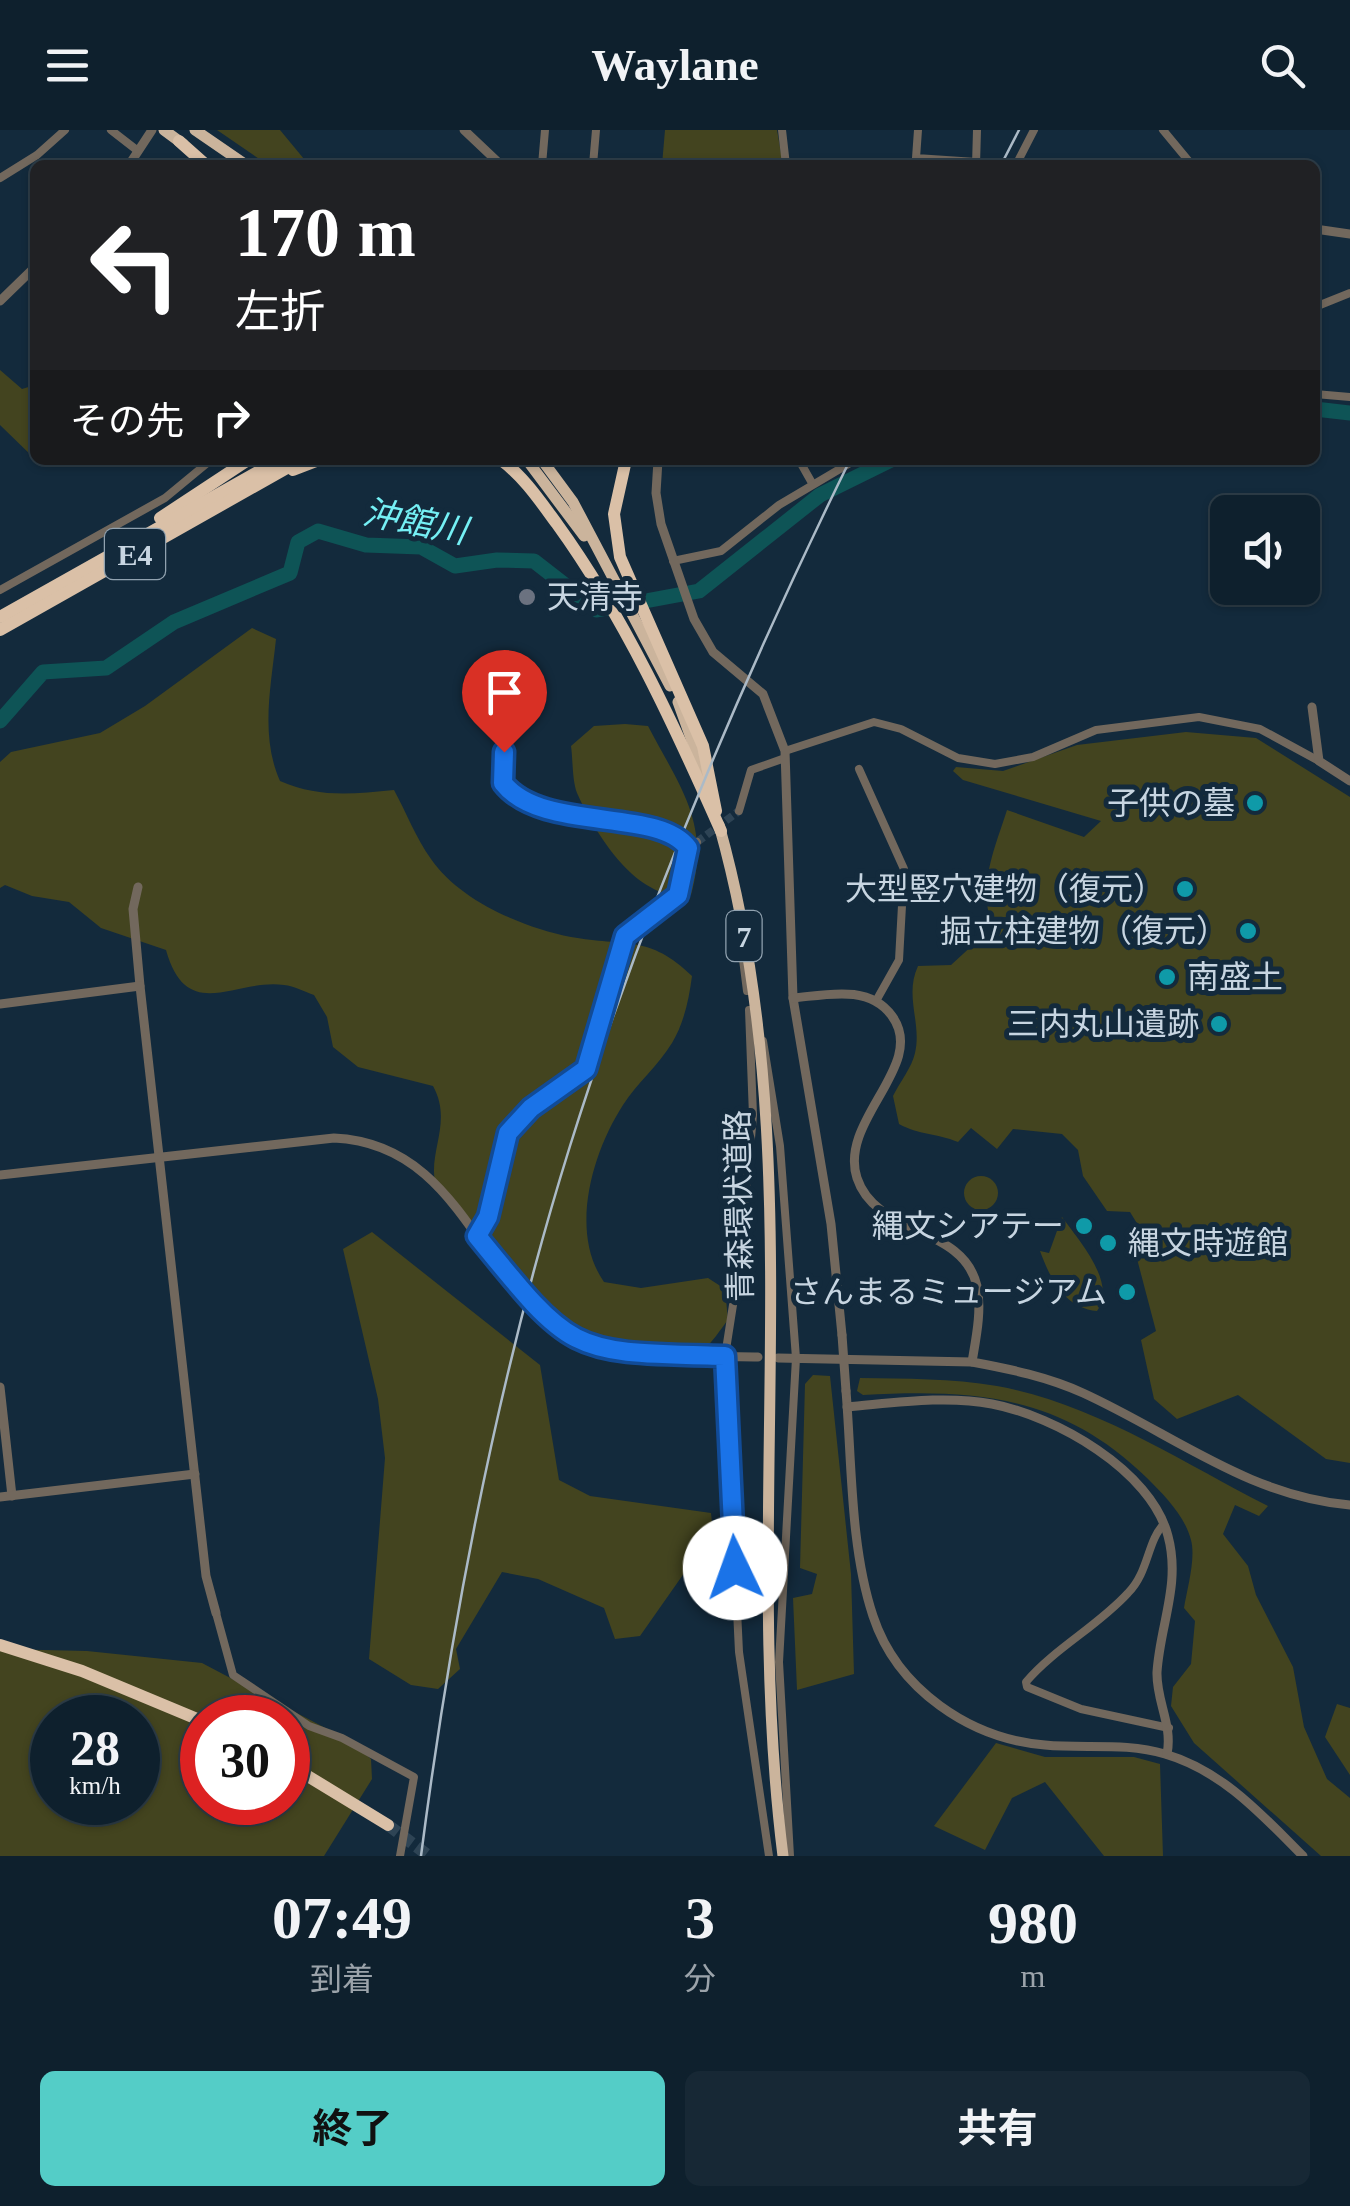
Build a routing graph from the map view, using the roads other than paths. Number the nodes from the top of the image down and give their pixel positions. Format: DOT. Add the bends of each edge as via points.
graph roads {
  1 [pos="65,130"];
  2 [pos="111,130"];
  3 [pos="152,130"];
  4 [pos="164,130"];
  5 [pos="195,130"];
  6 [pos="464,130"];
  7 [pos="545,130"];
  8 [pos="596,130"];
  9 [pos="782,130"];
  10 [pos="918,130"];
  11 [pos="977,130"];
  12 [pos="1034,130"];
  13 [pos="1163,130"];
  14 [pos="180,141"];
  15 [pos="140,148"];
  16 [pos="132,160"];
  17 [pos="201,160"];
  18 [pos="208,160"];
  19 [pos="239,160"];
  20 [pos="497,160"];
  21 [pos="542,160"];
  22 [pos="593,160"];
  23 [pos="785,160"];
  24 [pos="940,160"];
  25 [pos="976,160"];
  26 [pos="1019,160"];
  27 [pos="1188,160"];
  28 [pos="0,178"];
  29 [pos="1320,229"];
  30 [pos="1350,234"];
  31 [pos="30,272"];
  32 [pos="1350,293"];
  33 [pos="0,301"];
  34 [pos="1320,305"];
  35 [pos="1320,394"];
  36 [pos="1350,397"];
  37 [pos="205,465"];
  38 [pos="240,465"];
  39 [pos="275,465"];
  40 [pos="289,465"];
  41 [pos="300,465"];
  42 [pos="506,465"];
  43 [pos="531,465"];
  44 [pos="546,465"];
  45 [pos="625,465"];
  46 [pos="658,465"];
  47 [pos="802,465"];
  48 [pos="844,465"];
  49 [pos="267,474"];
  50 [pos="812,482"];
  51 [pos="675,566"];
  52 [pos="83,569"];
  53 [pos="622,579"];
  54 [pos="0,590"];
  55 [pos="0,617"];
  56 [pos="0,630"];
  57 [pos="1312,707"];
  58 [pos="505,721"];
  59 [pos="785,754"];
  60 [pos="1319,761"];
  61 [pos="859,769"];
  62 [pos="1350,781"];
  63 [pos="739,810"];
  64 [pos="719,824"];
  65 [pos="697,842"];
  66 [pos="688,848"];
  67 [pos="138,888"];
  68 [pos="740,916"];
  69 [pos="140,986"];
  70 [pos="792,998"];
  71 [pos="876,1001"];
  72 [pos="0,1004"];
  73 [pos="760,1027"];
  74 [pos="160,1157"];
  75 [pos="0,1175"];
  76 [pos="477,1236"];
  77 [pos="725,1356"];
  78 [pos="758,1357"];
  79 [pos="778,1358"];
  80 [pos="796,1358"];
  81 [pos="972,1362"];
  82 [pos="0,1387"];
  83 [pos="847,1407"];
  84 [pos="195,1474"];
  85 [pos="12,1496"];
  86 [pos="0,1497"];
  87 [pos="1350,1505"];
  88 [pos="1164,1524"];
  89 [pos="216,1613"];
  90 [pos="0,1646"];
  91 [pos="180,1711"];
  92 [pos="1169,1728"];
  93 [pos="1167,1754"];
  94 [pos="310,1778"];
  95 [pos="388,1826"];
  96 [pos="400,1856"];
  97 [pos="769,1856"];
  98 [pos="787,1856"];
  99 [pos="1304,1856"];
  1 -- 28 [label="street"];
  2 -- 15 [label="street"];
  3 -- 15 [label="street"];
  4 -- 14 [label="highway"];
  5 -- 19 [label="highway"];
  6 -- 20 [label="street"];
  7 -- 21 [label="street"];
  8 -- 22 [label="street"];
  9 -- 23 [label="street"];
  10 -- 24 [label="street" via="916,158"];
  11 -- 25 [label="street"];
  12 -- 26 [label="street"];
  13 -- 27 [label="street"];
  14 -- 17 [label="highway"];
  14 -- 18 [label="highway"];
  15 -- 16 [label="street"];
  29 -- 30 [label="street"];
  31 -- 33 [label="street"];
  32 -- 34 [label="street"];
  35 -- 36 [label="street"];
  37 -- 54 [label="street" via="165,498"];
  38 -- 52 [label="highway"];
  39 -- 49 [label="highway"];
  40 -- 49 [label="highway"];
  41 -- 49 [label="highway"];
  42 -- 64 [label="highway" via="596,582 673,722"];
  43 -- 53 [label="highway"];
  44 -- 53 [label="highway"];
  45 -- 53 [label="highway" via="614,514"];
  46 -- 51 [label="street" via="656,494"];
  47 -- 50 [label="street"];
  48 -- 50 [label="street"];
  49 -- 52 [label="highway, E4"];
  49 -- 56 [label="highway, E4"];
  50 -- 51 [label="street" via="721,551"];
  51 -- 59 [label="street" via="713,652 763,694"];
  52 -- 55 [label="highway, E4"];
  53 -- 64 [label="highway" via="703,746"];
  57 -- 60 [label="street"];
  58 -- 66 [label="street" via="503,783 518,800 586,819 670,830"];
  59 -- 60 [label="street" via="874,722 901,728 958,758 996,764 1034,757 1096,730 1200,717 1260,729"];
  59 -- 63 [label="street" via="751,770"];
  59 -- 70 [label="street"];
  60 -- 62 [label="street"];
  61 -- 71 [label="street" via="904,869 900,960"];
  64 -- 68 [label="highway, 青森環状道路 / 7"];
  65 -- 66 [label="street"];
  66 -- 76 [label="street" via="678,895 625,936 586,1069 508,1133 488,1217"];
  67 -- 69 [label="street" via="133,909"];
  68 -- 73 [label="highway, 青森環状道路 / 7"];
  68 -- 77 [label="street" via="753,1115"];
  69 -- 72 [label="street"];
  69 -- 74 [label="street"];
  70 -- 71 [label="street" via="850,994"];
  70 -- 83 [label="street, bridge" via="831,1224"];
  71 -- 81 [label="street" via="894,1018 900,1047 858,1135 855,1173 877,1207 966,1262 979,1303"];
  73 -- 80 [label="street" via="780,1146"];
  73 -- 98 [label="highway, 青森環状道路 / 7" via="770,1183 769,1702"];
  74 -- 75 [label="street"];
  74 -- 76 [label="street" via="334,1138 375,1143 422,1170"];
  74 -- 84 [label="street"];
  76 -- 77 [label="street" via="540,1314 583,1344 616,1353"];
  77 -- 78 [label="street"];
  77 -- 97 [label="street" via="739,1652"];
  79 -- 80 [label="street"];
  80 -- 81 [label="street"];
  80 -- 98 [label="street" via="778,1662"];
  81 -- 87 [label="street" via="1083,1393 1254,1483"];
  82 -- 85 [label="street"];
  83 -- 88 [label="street" via="959,1400 1022,1412 1122,1467"];
  83 -- 93 [label="street" via="864,1588 881,1635 907,1674 953,1716 1006,1738"];
  84 -- 85 [label="street"];
  84 -- 89 [label="street"];
  85 -- 86 [label="street"];
  88 -- 92 [label="street" via="1173,1588 1158,1672"];
  88 -- 92 [label="street" via="1130,1592 1026,1682 1081,1709"];
  89 -- 96 [label="street" via="232,1674 308,1726 414,1777"];
  90 -- 91 [label="highway"];
  92 -- 93 [label="street"];
  93 -- 99 [label="street" via="1236,1790"];
  94 -- 95 [label="highway"];
}
